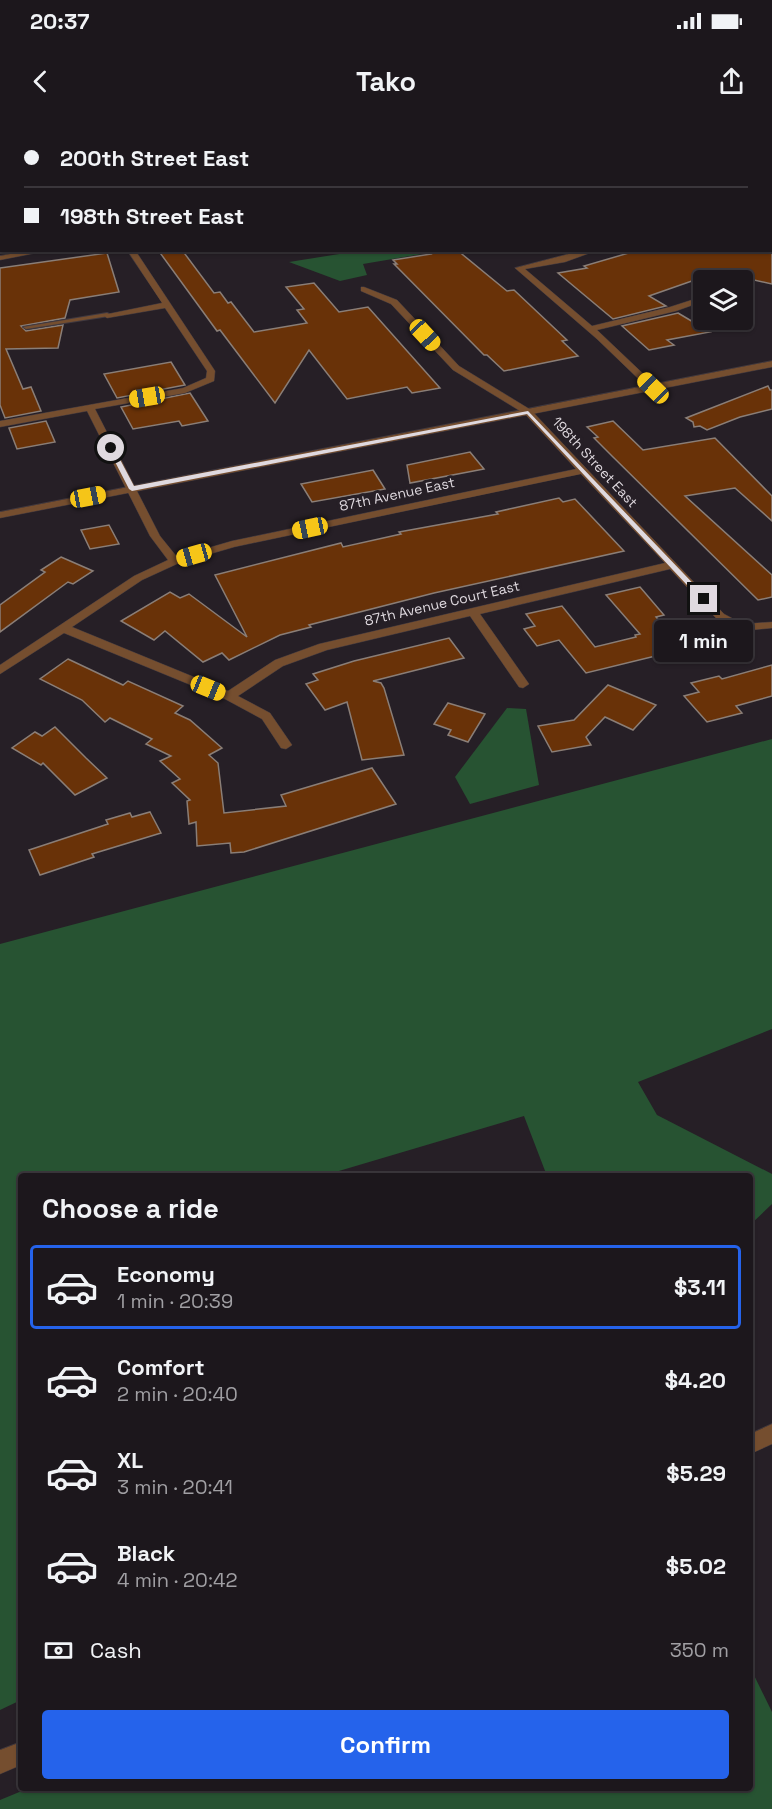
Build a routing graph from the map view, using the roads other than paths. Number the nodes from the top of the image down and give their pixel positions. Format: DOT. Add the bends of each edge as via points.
graph roads {
  1 [pos="35,252"];
  2 [pos="132,252"];
  3 [pos="588,252"];
  4 [pos="0,258"];
  5 [pos="364,289"];
  6 [pos="693,302"];
  7 [pos="168,305"];
  8 [pos="107,315"];
  9 [pos="26,327"];
  10 [pos="590,329"];
  11 [pos="772,364"];
  12 [pos="653,388"];
  13 [pos="90,408"];
  14 [pos="528,412"];
  15 [pos="0,424"];
  16 [pos="583,471"];
  17 [pos="132,489"];
  18 [pos="0,515"];
  19 [pos="175,561"];
  20 [pos="672,565"];
  21 [pos="472,611"];
  22 [pos="772,625"];
  23 [pos="63,628"];
  24 [pos="0,670"];
  25 [pos="523,684"];
  26 [pos="229,696"];
  27 [pos="286,745"];
  28 [pos="772,1434"];
  29 [pos="753,1443"];
  30 [pos="18,1754"];
  31 [pos="0,1762"];
  1 -- 4 [label="street"];
  2 -- 7 [label="street"];
  3 -- 10 [label="street" via="519,268"];
  5 -- 14 [label="street, 198th Street East" via="394,302 456,368"];
  6 -- 10 [label="street"];
  7 -- 8 [label="street"];
  7 -- 13 [label="street" via="211,371 211,379 185,390"];
  8 -- 9 [label="lane"];
  10 -- 12 [label="street"];
  11 -- 12 [label="street"];
  12 -- 14 [label="street"];
  13 -- 15 [label="street"];
  13 -- 17 [label="street"];
  14 -- 16 [label="street, 198th Street East"];
  14 -- 17 [label="street"];
  16 -- 19 [label="street, 87th Avenue East" via="232,544"];
  16 -- 20 [label="street, 198th Street East"];
  17 -- 18 [label="street"];
  17 -- 19 [label="street" via="155,536"];
  19 -- 23 [label="street, 87th Avenue East" via="118,589"];
  20 -- 21 [label="street, 87th Avenue Court East"];
  20 -- 22 [label="street, 198th Street East" via="720,616 738,626"];
  21 -- 25 [label="street"];
  21 -- 26 [label="street, 87th Avenue Court East" via="306,653 257,676"];
  23 -- 24 [label="street, 87th Avenue East"];
  23 -- 26 [label="street"];
  26 -- 27 [label="street" via="266,716"];
  28 -- 29 [label="street"];
  30 -- 31 [label="street"];
}
